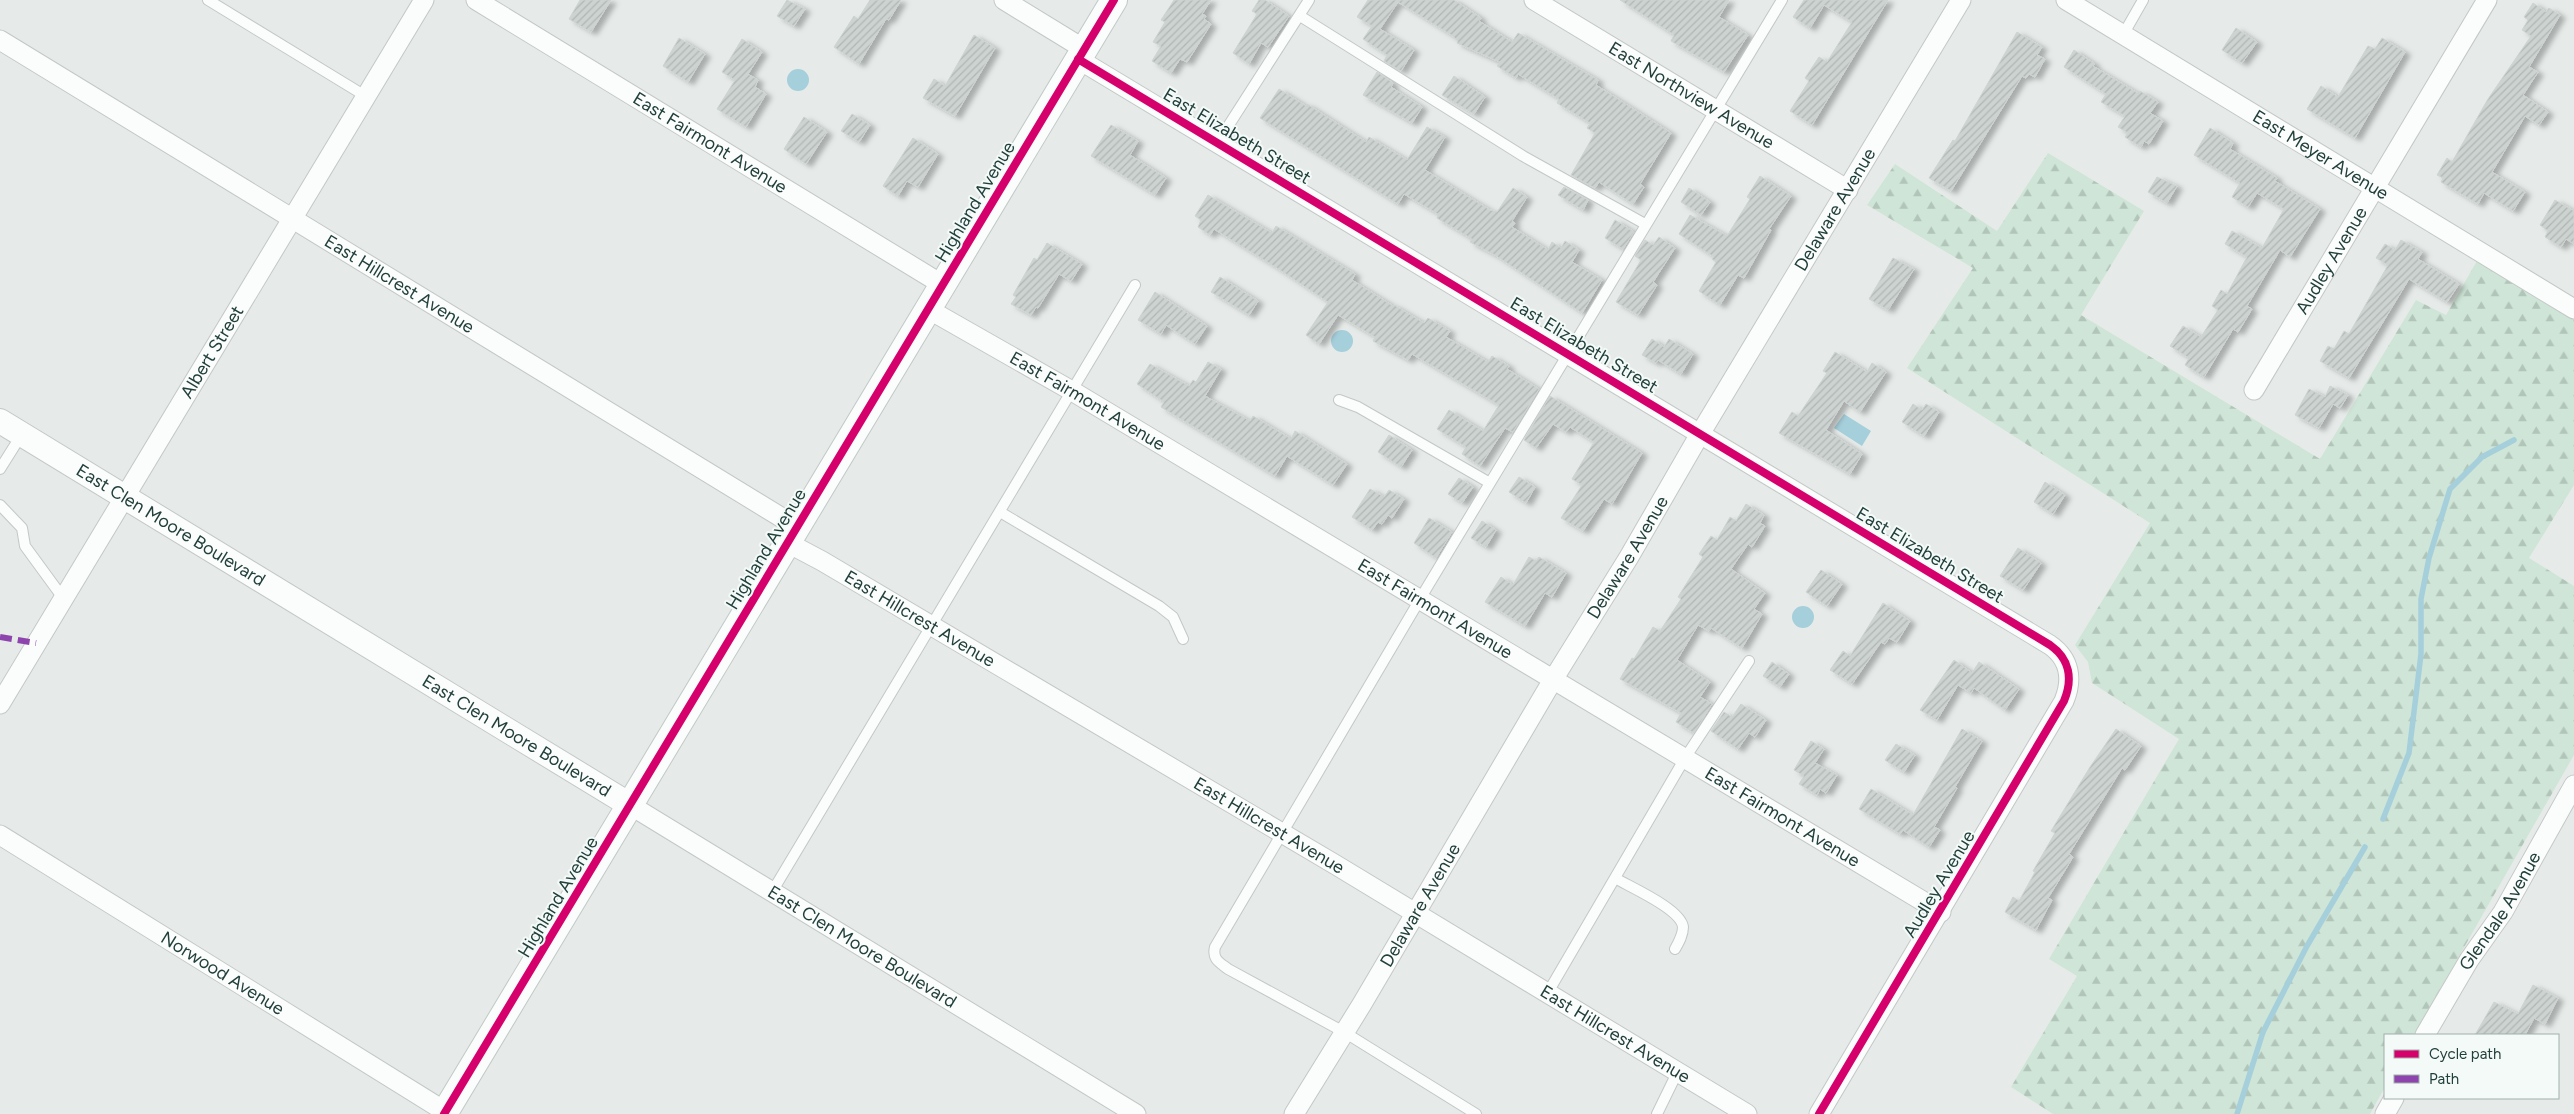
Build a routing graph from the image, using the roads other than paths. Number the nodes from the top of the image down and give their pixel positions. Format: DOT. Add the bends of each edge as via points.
graph roads {
  1 [pos="208,0"];
  2 [pos="424,0"];
  3 [pos="476,0"];
  4 [pos="1004,0"];
  5 [pos="1114,0"];
  6 [pos="1309,0"];
  7 [pos="1534,0"];
  8 [pos="1782,0"];
  9 [pos="1961,0"];
  10 [pos="2066,0"];
  11 [pos="2143,0"];
  12 [pos="2487,0"];
  13 [pos="1300,16"];
  14 [pos="2123,34"];
  15 [pos="0,40"];
  16 [pos="1081,54"];
  17 [pos="367,97"];
  18 [pos="1716,109"];
  19 [pos="1218,142"];
  20 [pos="2374,188"];
  21 [pos="1848,190"];
  22 [pos="292,218"];
  23 [pos="1645,224"];
  24 [pos="943,285"];
  25 [pos="1136,285"];
  26 [pos="2574,308"];
  27 [pos="928,309"];
  28 [pos="1568,353"];
  29 [pos="1072,390"];
  30 [pos="2254,390"];
  31 [pos="1339,400"];
  32 [pos="0,421"];
  33 [pos="22,434"];
  34 [pos="1700,434"];
  35 [pos="0,469"];
  36 [pos="1490,483"];
  37 [pos="126,498"];
  38 [pos="0,505"];
  39 [pos="1000,512"];
  40 [pos="792,535"];
  41 [pos="63,598"];
  42 [pos="1420,599"];
  43 [pos="932,627"];
  44 [pos="1183,638"];
  45 [pos="1749,661"];
  46 [pos="2066,665"];
  47 [pos="1554,678"];
  48 [pos="0,704"];
  49 [pos="1685,758"];
  50 [pos="2574,785"];
  51 [pos="630,805"];
  52 [pos="0,835"];
  53 [pos="1282,835"];
  54 [pos="1615,878"];
  55 [pos="772,892"];
  56 [pos="1941,912"];
  57 [pos="1414,913"];
  58 [pos="1675,949"];
  59 [pos="1547,994"];
  60 [pos="1344,1032"];
  61 [pos="2427,1034"];
  62 [pos="1677,1073"];
  63 [pos="2393,1099"];
  64 [pos="445,1113"];
  65 [pos="1136,1114"];
  66 [pos="1294,1114"];
  67 [pos="1476,1114"];
  68 [pos="1657,1114"];
  69 [pos="1747,1114"];
  70 [pos="1819,1114"];
  71 [pos="2385,1114"];
  1 -- 17 [label="lane"];
  2 -- 17 [label="street, Albert Street"];
  3 -- 24 [label="street, East Fairmont Avenue"];
  4 -- 16 [label="street, East Elizabeth Street"];
  5 -- 16 [label="main road, Highland Avenue"];
  6 -- 13 [label="lane"];
  7 -- 18 [label="street, East Northview Avenue"];
  8 -- 18 [label="lane"];
  9 -- 21 [label="street, Delaware Avenue"];
  10 -- 14 [label="street, East Meyer Avenue"];
  11 -- 14 [label="lane"];
  12 -- 20 [label="street, Audley Avenue"];
  13 -- 19 [label="lane"];
  13 -- 23 [label="lane" via="1523,156"];
  14 -- 20 [label="street, East Meyer Avenue"];
  15 -- 22 [label="street, East Hillcrest Avenue"];
  16 -- 19 [label="street, East Elizabeth Street"];
  16 -- 24 [label="main road, Highland Avenue"];
  17 -- 22 [label="street, Albert Street"];
  18 -- 21 [label="street, East Northview Avenue"];
  18 -- 23 [label="lane"];
  19 -- 28 [label="street, East Elizabeth Street"];
  20 -- 26 [label="street, East Meyer Avenue"];
  20 -- 30 [label="street, Audley Avenue"];
  21 -- 34 [label="street, Delaware Avenue"];
  22 -- 37 [label="street, Albert Street"];
  22 -- 40 [label="street, East Hillcrest Avenue"];
  23 -- 28 [label="lane"];
  24 -- 27 [label="main road, Highland Avenue"];
  25 -- 29 [label="lane"];
  27 -- 29 [label="street, East Fairmont Avenue"];
  27 -- 40 [label="main road, Highland Avenue"];
  28 -- 34 [label="street, East Elizabeth Street"];
  28 -- 36 [label="lane"];
  29 -- 39 [label="lane"];
  29 -- 42 [label="street, East Fairmont Avenue"];
  31 -- 36 [label="lane" via="1358,407"];
  32 -- 33 [label="street, East Clen Moore Boulevard"];
  33 -- 35 [label="lane"];
  33 -- 37 [label="street, East Clen Moore Boulevard"];
  34 -- 46 [label="street, East Elizabeth Street" via="2050,645"];
  34 -- 47 [label="street, Delaware Avenue" via="1629,558"];
  36 -- 42 [label="lane"];
  37 -- 41 [label="street, Albert Street"];
  37 -- 51 [label="street, East Clen Moore Boulevard"];
  38 -- 41 [label="lane" via="22,528 25,546"];
  39 -- 43 [label="lane"];
  39 -- 44 [label="lane" via="1159,606 1173,616"];
  40 -- 43 [label="street, East Hillcrest Avenue"];
  40 -- 51 [label="main road, Highland Avenue"];
  41 -- 48 [label="street, Albert Street"];
  42 -- 47 [label="street, East Fairmont Avenue"];
  42 -- 53 [label="lane"];
  43 -- 53 [label="street, East Hillcrest Avenue"];
  43 -- 55 [label="lane"];
  45 -- 49 [label="lane"];
  46 -- 56 [label="street, Audley Avenue" via="2070,680 2064,701"];
  47 -- 49 [label="street, East Fairmont Avenue"];
  47 -- 57 [label="street, Delaware Avenue"];
  49 -- 54 [label="lane"];
  49 -- 56 [label="street, East Fairmont Avenue"];
  50 -- 61 [label="street, Glendale Avenue" via="2503,912 2469,960"];
  51 -- 55 [label="street, East Clen Moore Boulevard"];
  51 -- 64 [label="main road, Highland Avenue"];
  52 -- 64 [label="street, Norwood Avenue"];
  53 -- 57 [label="street, East Hillcrest Avenue"];
  53 -- 60 [label="lane" via="1222,934 1214,954 1216,960 1228,969"];
  54 -- 58 [label="lane" via="1661,904 1680,919 1682,936"];
  54 -- 59 [label="lane"];
  55 -- 65 [label="street, East Clen Moore Boulevard"];
  56 -- 70 [label="street, Audley Avenue"];
  57 -- 59 [label="street, East Hillcrest Avenue"];
  57 -- 60 [label="street, Delaware Avenue"];
  59 -- 62 [label="street, East Hillcrest Avenue"];
  60 -- 66 [label="street, Delaware Avenue"];
  60 -- 67 [label="lane"];
  62 -- 68 [label="lane"];
  62 -- 69 [label="street, East Hillcrest Avenue"];
  63 -- 71 [label="street"];
}
